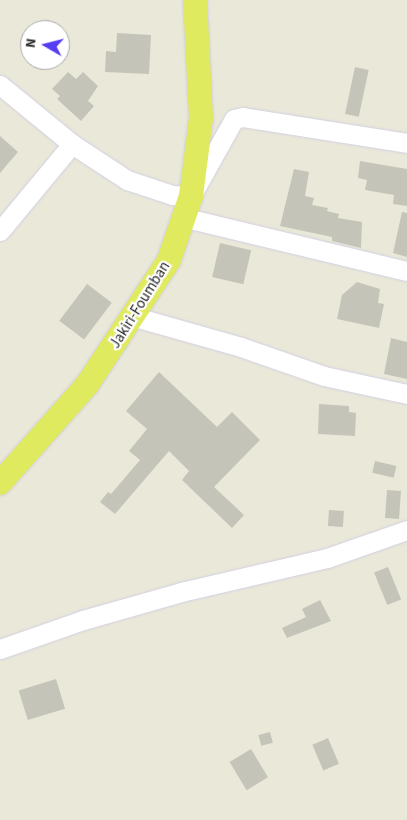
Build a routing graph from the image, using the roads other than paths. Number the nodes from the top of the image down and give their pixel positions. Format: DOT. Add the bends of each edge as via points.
graph roads {
  1 [pos="195,0"];
  2 [pos="0,85"];
  3 [pos="407,143"];
  4 [pos="72,144"];
  5 [pos="188,207"];
  6 [pos="0,231"];
  7 [pos="407,271"];
  8 [pos="134,318"];
  9 [pos="407,394"];
  10 [pos="0,483"];
  11 [pos="407,530"];
  12 [pos="0,648"];
  1 -- 5 [label="main road, Jakiri-Foumban" via="201,118"];
  2 -- 4 [label="street"];
  3 -- 5 [label="street" via="234,118"];
  4 -- 5 [label="street" via="127,180 172,195"];
  4 -- 6 [label="street"];
  5 -- 7 [label="street"];
  5 -- 8 [label="main road, Jakiri-Foumban" via="169,260"];
  8 -- 9 [label="street" via="242,347 324,376"];
  8 -- 10 [label="main road, Jakiri-Foumban" via="87,385"];
  11 -- 12 [label="street" via="327,558 181,592"];
}
